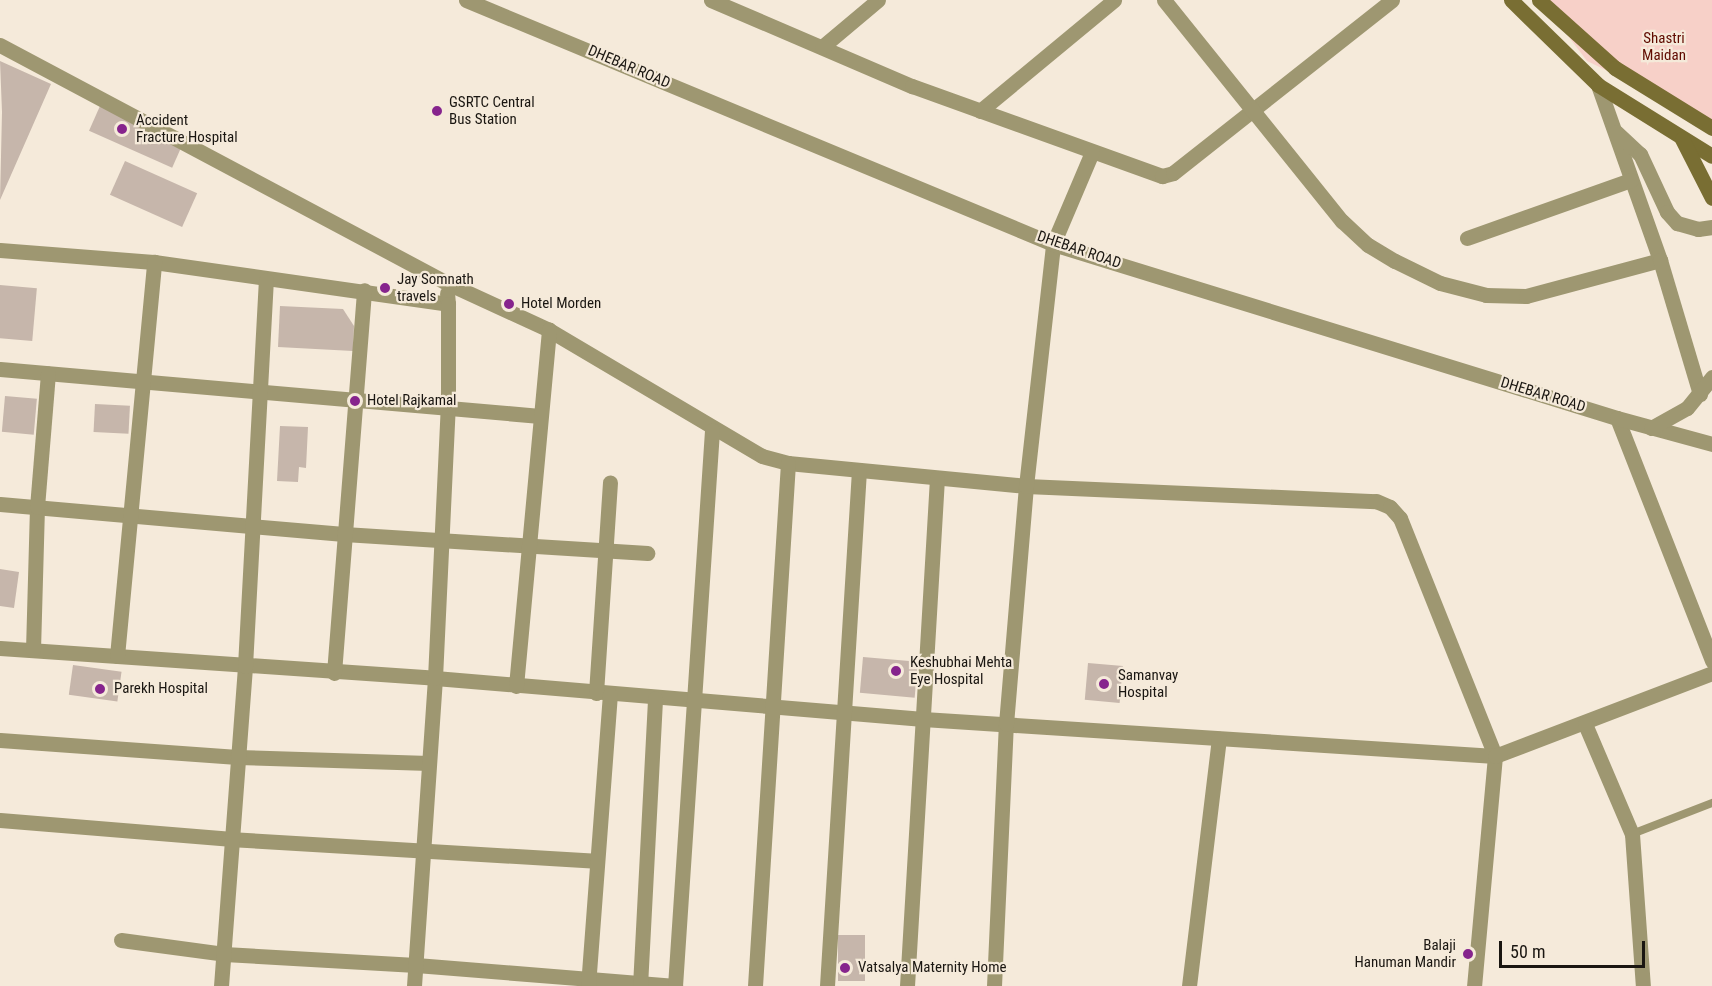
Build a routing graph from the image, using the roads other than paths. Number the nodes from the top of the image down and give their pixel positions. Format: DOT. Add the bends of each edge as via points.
graph roads {
  1 [pos="466,0"];
  2 [pos="711,0"];
  3 [pos="757,0"];
  4 [pos="878,0"];
  5 [pos="1114,0"];
  6 [pos="1164,0"];
  7 [pos="1392,0"];
  8 [pos="1511,0"];
  9 [pos="1539,0"];
  10 [pos="757,16"];
  11 [pos="0,45"];
  12 [pos="822,47"];
  13 [pos="1598,85"];
  14 [pos="980,111"];
  15 [pos="1251,112"];
  16 [pos="1712,128"];
  17 [pos="1614,130"];
  18 [pos="1681,137"];
  19 [pos="1092,152"];
  20 [pos="1712,156"];
  21 [pos="1631,180"];
  22 [pos="1712,198"];
  23 [pos="1712,227"];
  24 [pos="1467,238"];
  25 [pos="1053,244"];
  26 [pos="0,250"];
  27 [pos="1660,260"];
  28 [pos="154,262"];
  29 [pos="266,281"];
  30 [pos="447,283"];
  31 [pos="364,290"];
  32 [pos="448,304"];
  33 [pos="549,330"];
  34 [pos="0,369"];
  35 [pos="48,373"];
  36 [pos="1712,377"];
  37 [pos="142,381"];
  38 [pos="263,390"];
  39 [pos="1700,394"];
  40 [pos="357,401"];
  41 [pos="448,407"];
  42 [pos="540,416"];
  43 [pos="1617,418"];
  44 [pos="1652,428"];
  45 [pos="712,430"];
  46 [pos="1712,444"];
  47 [pos="788,464"];
  48 [pos="859,470"];
  49 [pos="937,478"];
  50 [pos="610,482"];
  51 [pos="1026,486"];
  52 [pos="0,504"];
  53 [pos="37,507"];
  54 [pos="130,516"];
  55 [pos="253,526"];
  56 [pos="344,534"];
  57 [pos="439,540"];
  58 [pos="529,544"];
  59 [pos="606,550"];
  60 [pos="647,553"];
  61 [pos="0,648"];
  62 [pos="33,650"];
  63 [pos="117,656"];
  64 [pos="1712,661"];
  65 [pos="245,666"];
  66 [pos="334,673"];
  67 [pos="1712,673"];
  68 [pos="435,678"];
  69 [pos="516,686"];
  70 [pos="603,694"];
  71 [pos="655,698"];
  72 [pos="691,699"];
  73 [pos="774,707"];
  74 [pos="844,711"];
  75 [pos="923,719"];
  76 [pos="1006,724"];
  77 [pos="1586,724"];
  78 [pos="1219,739"];
  79 [pos="0,740"];
  80 [pos="237,756"];
  81 [pos="1495,756"];
  82 [pos="429,763"];
  83 [pos="1712,803"];
  84 [pos="0,820"];
  85 [pos="1632,834"];
  86 [pos="229,839"];
  87 [pos="424,852"];
  88 [pos="595,861"];
  89 [pos="121,940"];
  90 [pos="224,954"];
  91 [pos="416,965"];
  92 [pos="588,983"];
  93 [pos="640,985"];
  94 [pos="221,986"];
  95 [pos="414,986"];
  96 [pos="755,986"];
  97 [pos="827,986"];
  98 [pos="906,986"];
  99 [pos="994,986"];
  100 [pos="1188,986"];
  101 [pos="1474,986"];
  102 [pos="1643,986"];
  1 -- 25 [label="street, DHEBAR ROAD"];
  2 -- 10 [label="street"];
  3 -- 10 [label="street"];
  4 -- 12 [label="street"];
  5 -- 14 [label="street"];
  6 -- 15 [label="street"];
  7 -- 15 [label="street"];
  8 -- 13 [label="main road"];
  9 -- 16 [label="main road" via="1615,68"];
  10 -- 12 [label="street"];
  11 -- 30 [label="street"];
  12 -- 14 [label="street"];
  13 -- 17 [label="street"];
  13 -- 18 [label="main road"];
  14 -- 19 [label="street"];
  15 -- 19 [label="street" via="1173,173 1150,173"];
  15 -- 27 [label="street" via="1342,221 1368,245 1440,282 1486,295 1526,296"];
  17 -- 21 [label="street"];
  17 -- 23 [label="street" via="1640,154 1667,212 1677,223 1698,229"];
  18 -- 20 [label="main road"];
  18 -- 22 [label="main road"];
  19 -- 25 [label="street"];
  21 -- 24 [label="street"];
  21 -- 27 [label="street"];
  25 -- 43 [label="street, DHEBAR ROAD"];
  25 -- 51 [label="street"];
  26 -- 28 [label="street"];
  27 -- 39 [label="street"];
  28 -- 29 [label="street"];
  28 -- 37 [label="street"];
  29 -- 31 [label="street"];
  29 -- 38 [label="street"];
  30 -- 32 [label="street"];
  30 -- 33 [label="street"];
  31 -- 32 [label="street"];
  31 -- 40 [label="street"];
  32 -- 41 [label="street"];
  33 -- 42 [label="street"];
  33 -- 45 [label="street"];
  34 -- 35 [label="street"];
  35 -- 37 [label="street"];
  35 -- 53 [label="street"];
  36 -- 39 [label="street"];
  37 -- 38 [label="street"];
  37 -- 54 [label="street"];
  38 -- 40 [label="street"];
  38 -- 55 [label="street"];
  39 -- 44 [label="street" via="1687,408"];
  40 -- 41 [label="street"];
  40 -- 56 [label="street"];
  41 -- 42 [label="street"];
  41 -- 57 [label="street"];
  42 -- 58 [label="street"];
  43 -- 44 [label="street, DHEBAR ROAD"];
  43 -- 64 [label="street"];
  44 -- 46 [label="street, DHEBAR ROAD"];
  45 -- 47 [label="street" via="762,456"];
  45 -- 72 [label="street"];
  47 -- 48 [label="street"];
  47 -- 73 [label="street"];
  48 -- 49 [label="street"];
  48 -- 74 [label="street"];
  49 -- 51 [label="street"];
  49 -- 75 [label="street"];
  50 -- 59 [label="street"];
  51 -- 76 [label="street"];
  51 -- 81 [label="street" via="1376,501 1390,507 1400,518"];
  52 -- 53 [label="street"];
  53 -- 54 [label="street"];
  53 -- 62 [label="street"];
  54 -- 55 [label="street"];
  54 -- 63 [label="street"];
  55 -- 56 [label="street"];
  55 -- 65 [label="street"];
  56 -- 57 [label="street"];
  56 -- 66 [label="street"];
  57 -- 58 [label="street"];
  57 -- 68 [label="street"];
  58 -- 59 [label="street"];
  58 -- 69 [label="street"];
  59 -- 60 [label="street"];
  59 -- 70 [label="street"];
  61 -- 62 [label="street"];
  62 -- 63 [label="street"];
  63 -- 65 [label="street"];
  65 -- 66 [label="street"];
  65 -- 80 [label="street"];
  66 -- 68 [label="street"];
  67 -- 77 [label="street"];
  68 -- 69 [label="street"];
  68 -- 82 [label="street"];
  69 -- 70 [label="street"];
  70 -- 71 [label="street"];
  70 -- 88 [label="street"];
  71 -- 72 [label="street"];
  71 -- 93 [label="street"];
  72 -- 73 [label="street"];
  72 -- 93 [label="street" via="675,986"];
  73 -- 74 [label="street"];
  73 -- 96 [label="street"];
  74 -- 75 [label="street"];
  74 -- 97 [label="street"];
  75 -- 76 [label="street"];
  75 -- 98 [label="street"];
  76 -- 78 [label="street"];
  76 -- 99 [label="street"];
  77 -- 81 [label="street"];
  77 -- 85 [label="street"];
  78 -- 81 [label="street"];
  78 -- 100 [label="street"];
  79 -- 80 [label="street"];
  80 -- 82 [label="street"];
  80 -- 86 [label="street"];
  81 -- 101 [label="street"];
  82 -- 87 [label="street"];
  83 -- 85 [label="lane"];
  84 -- 86 [label="street"];
  85 -- 102 [label="street"];
  86 -- 87 [label="street"];
  86 -- 90 [label="street"];
  87 -- 88 [label="street"];
  87 -- 91 [label="street"];
  88 -- 92 [label="street"];
  89 -- 90 [label="street"];
  90 -- 91 [label="street"];
  90 -- 94 [label="street"];
  91 -- 92 [label="street"];
  91 -- 95 [label="street"];
  92 -- 93 [label="street"];
}
